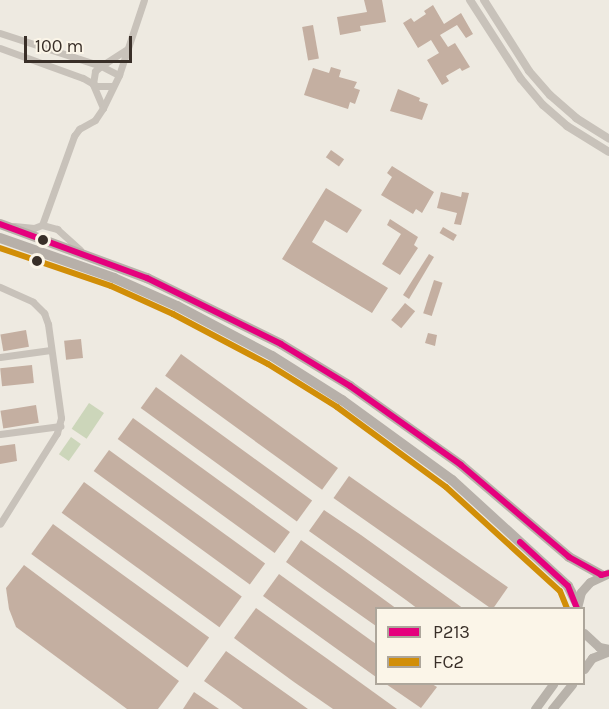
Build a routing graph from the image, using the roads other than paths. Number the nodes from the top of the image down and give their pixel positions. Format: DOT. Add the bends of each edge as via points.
graph roads {
  1 [pos="144,0"];
  2 [pos="470,0"];
  3 [pos="484,0"];
  4 [pos="0,33"];
  5 [pos="0,48"];
  6 [pos="127,49"];
  7 [pos="101,66"];
  8 [pos="118,75"];
  9 [pos="93,84"];
  10 [pos="113,86"];
  11 [pos="103,108"];
  12 [pos="609,139"];
  13 [pos="609,152"];
  14 [pos="1,224"];
  15 [pos="42,225"];
  16 [pos="0,238"];
  17 [pos="85,254"];
  18 [pos="0,287"];
  19 [pos="51,350"];
  20 [pos="0,357"];
  21 [pos="60,426"];
  22 [pos="0,434"];
  23 [pos="11,510"];
  24 [pos="0,511"];
  25 [pos="0,524"];
  26 [pos="605,574"];
  27 [pos="577,606"];
  28 [pos="585,634"];
  29 [pos="609,650"];
  30 [pos="585,668"];
  31 [pos="552,685"];
  32 [pos="571,685"];
  33 [pos="535,709"];
  34 [pos="552,709"];
  1 -- 6 [label="street"];
  2 -- 13 [label="street" via="521,79 543,105 567,126"];
  3 -- 12 [label="street" via="550,95"];
  4 -- 7 [label="street"];
  5 -- 9 [label="street"];
  6 -- 7 [label="street"];
  6 -- 8 [label="street"];
  7 -- 8 [label="street"];
  7 -- 9 [label="street" via="95,71"];
  8 -- 10 [label="street"];
  9 -- 10 [label="street"];
  9 -- 11 [label="street"];
  10 -- 11 [label="street"];
  11 -- 15 [label="street" via="95,120 74,136"];
  14 -- 15 [label="street" via="30,228"];
  14 -- 17 [label="main road"];
  15 -- 17 [label="street" via="57,230"];
  16 -- 27 [label="main road" via="114,278 177,306 342,400 452,480 568,586"];
  17 -- 26 [label="main road" via="238,322 350,386 461,465 569,557"];
  18 -- 19 [label="street" via="33,302 44,313"];
  19 -- 20 [label="street"];
  19 -- 21 [label="street"];
  21 -- 22 [label="street"];
  21 -- 23 [label="street"];
  23 -- 24 [label="street"];
  23 -- 25 [label="street"];
  26 -- 27 [label="main road" via="581,592"];
  28 -- 29 [label="main road" via="599,647"];
  29 -- 30 [label="main road" via="592,658"];
  31 -- 33 [label="main road"];
  32 -- 34 [label="main road"];
}
